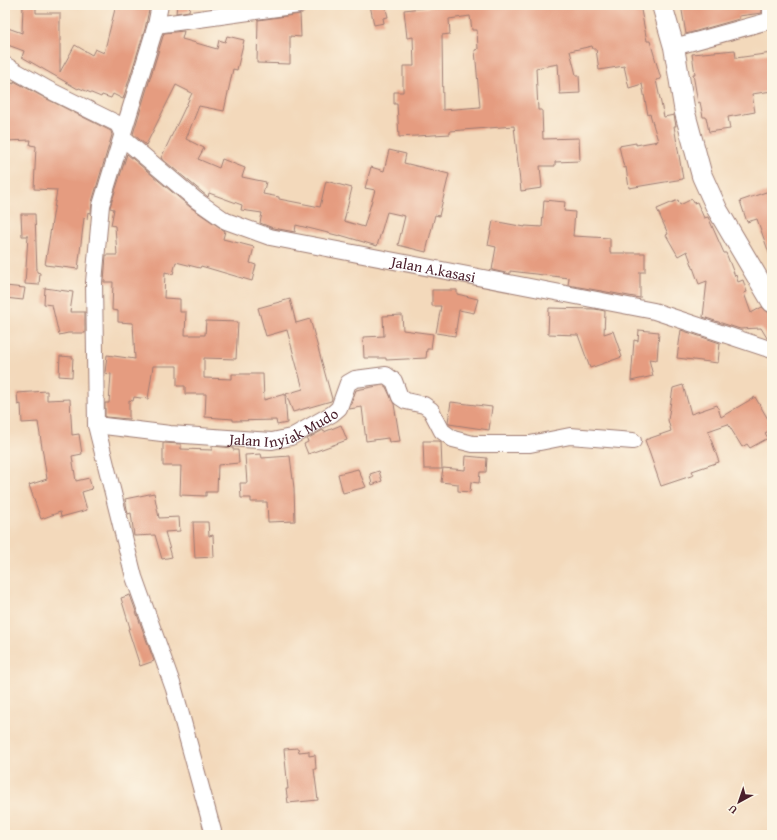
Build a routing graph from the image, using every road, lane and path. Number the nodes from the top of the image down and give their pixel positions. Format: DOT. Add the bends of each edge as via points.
graph roads {
  1 [pos="160,5"];
  2 [pos="299,5"];
  3 [pos="662,5"];
  4 [pos="771,15"];
  5 [pos="156,25"];
  6 [pos="674,47"];
  7 [pos="5,65"];
  8 [pos="123,135"];
  9 [pos="772,302"];
  10 [pos="772,350"];
  11 [pos="96,425"];
  12 [pos="633,442"];
  13 [pos="214,835"];
  1 -- 5 [label="street"];
  2 -- 5 [label="street"];
  3 -- 6 [label="main road"];
  4 -- 6 [label="street"];
  5 -- 8 [label="street"];
  6 -- 9 [label="main road" via="685,113 702,176 717,209"];
  7 -- 8 [label="street, Jalan A.kasasi" via="118,124"];
  8 -- 10 [label="street, Jalan A.kasasi" via="125,140 196,200 226,221 270,236 654,311"];
  8 -- 11 [label="street" via="101,205 94,282"];
  11 -- 12 [label="street, Jalan Inyiak Mudo" via="272,442 291,437 332,414 339,408 348,384 355,379 386,375 394,381 400,397 432,410 442,431 453,439 473,444 530,444 570,436"];
  11 -- 13 [label="street" via="134,577 174,689"];
}
